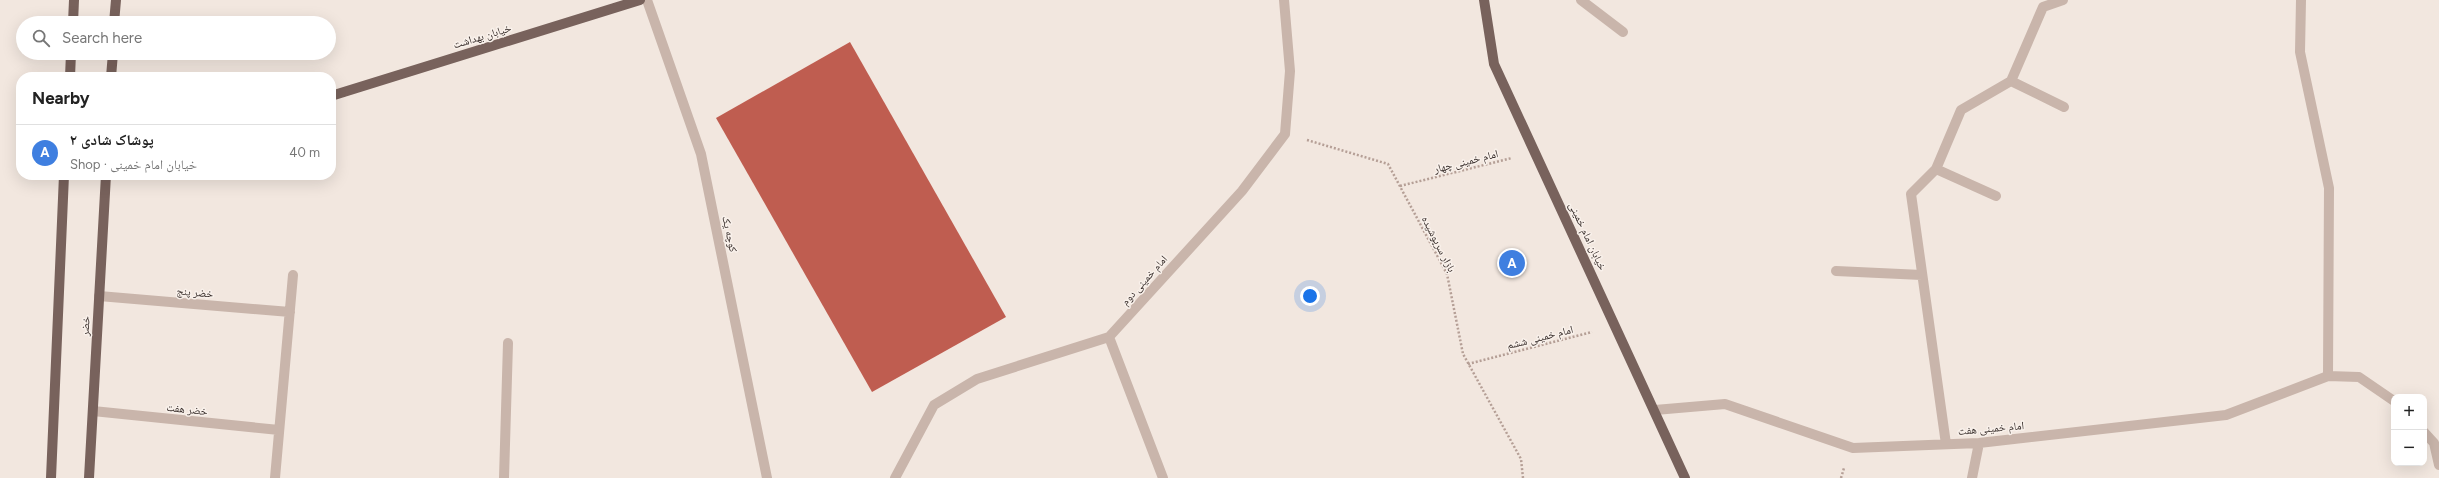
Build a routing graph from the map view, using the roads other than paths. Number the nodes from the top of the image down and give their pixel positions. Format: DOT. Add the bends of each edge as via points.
graph roads {
  1 [pos="74,0"];
  2 [pos="116,0"];
  3 [pos="640,0"];
  4 [pos="647,0"];
  5 [pos="1284,0"];
  6 [pos="1484,0"];
  7 [pos="1581,0"];
  8 [pos="2063,0"];
  9 [pos="2301,0"];
  10 [pos="73,16"];
  11 [pos="115,16"];
  12 [pos="1623,32"];
  13 [pos="71,60"];
  14 [pos="112,60"];
  15 [pos="70,72"];
  16 [pos="111,72"];
  17 [pos="2011,81"];
  18 [pos="336,94"];
  19 [pos="2064,108"];
  20 [pos="1936,169"];
  21 [pos="64,180"];
  22 [pos="106,180"];
  23 [pos="1996,196"];
  24 [pos="1836,271"];
  25 [pos="293,275"];
  26 [pos="1922,275"];
  27 [pos="99,296"];
  28 [pos="290,312"];
  29 [pos="1109,337"];
  30 [pos="508,343"];
  31 [pos="2328,376"];
  32 [pos="2391,399"];
  33 [pos="1655,410"];
  34 [pos="93,411"];
  35 [pos="279,430"];
  36 [pos="2427,436"];
  37 [pos="1979,443"];
  38 [pos="1946,444"];
  39 [pos="2439,465"];
  40 [pos="51,478"];
  41 [pos="89,478"];
  42 [pos="275,478"];
  43 [pos="504,478"];
  44 [pos="768,478"];
  45 [pos="895,478"];
  46 [pos="1163,478"];
  47 [pos="1685,478"];
  48 [pos="1972,478"];
  1 -- 10 [label="main road"];
  2 -- 11 [label="main road"];
  3 -- 18 [label="main road, خیابان بهداشت"];
  4 -- 44 [label="street, کوچه یک" via="701,154"];
  5 -- 29 [label="street, امام خمینی دوم" via="1290,71 1285,134 1242,191"];
  6 -- 33 [label="main road, خیابان امام خمینی" via="1494,64"];
  7 -- 12 [label="street"];
  8 -- 17 [label="street" via="2043,7"];
  9 -- 31 [label="street" via="2300,52 2329,188"];
  13 -- 15 [label="main road"];
  14 -- 16 [label="main road"];
  17 -- 19 [label="street"];
  17 -- 20 [label="street" via="1961,110"];
  20 -- 23 [label="street"];
  20 -- 26 [label="street" via="1911,194"];
  21 -- 40 [label="main road"];
  22 -- 27 [label="main road, خضر"];
  24 -- 26 [label="street"];
  25 -- 28 [label="street"];
  26 -- 38 [label="street"];
  27 -- 28 [label="street, خضر پنج"];
  27 -- 34 [label="main road, خضر"];
  28 -- 35 [label="street"];
  29 -- 45 [label="street" via="977,379 934,405"];
  29 -- 46 [label="street"];
  30 -- 43 [label="street"];
  31 -- 32 [label="street" via="2359,377"];
  31 -- 37 [label="street, امام خمینی هفت" via="2226,415"];
  33 -- 38 [label="street, امام خمینی هفت" via="1725,404 1853,448"];
  33 -- 47 [label="main road, خیابان امام خمینی"];
  34 -- 35 [label="street, خضر هفت"];
  34 -- 41 [label="main road, خضر"];
  35 -- 42 [label="street"];
  36 -- 39 [label="street" via="2434,444"];
  37 -- 38 [label="street, امام خمینی هفت"];
  37 -- 48 [label="street"];
}
